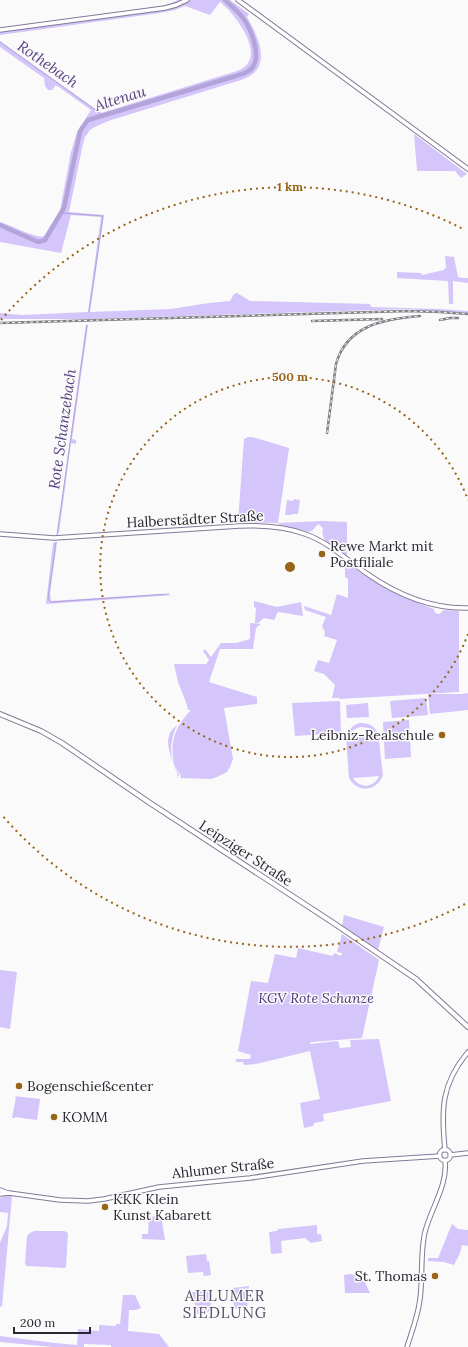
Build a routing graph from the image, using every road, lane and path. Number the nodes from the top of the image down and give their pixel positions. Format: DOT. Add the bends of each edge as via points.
graph roads {
  1 [pos="187,0"];
  2 [pos="238,0"];
  3 [pos="0,30"];
  4 [pos="468,169"];
  5 [pos="0,534"];
  6 [pos="468,608"];
  7 [pos="0,714"];
  8 [pos="468,1027"];
  9 [pos="468,1052"];
  10 [pos="444,1150"];
  11 [pos="468,1153"];
  12 [pos="450,1155"];
  13 [pos="440,1156"];
  14 [pos="445,1161"];
  15 [pos="0,1189"];
  16 [pos="0,1193"];
  17 [pos="9,1193"];
  18 [pos="407,1347"];
  1 -- 3 [label="main road" via="169,7"];
  2 -- 4 [label="main road"];
  5 -- 6 [label="main road, Halberstädter Straße" via="54,538 239,526 282,528 314,538 398,592 432,604"];
  7 -- 8 [label="main road, Leipziger Straße" via="62,742 332,922 416,979"];
  9 -- 10 [label="main road" via="453,1072 444,1098"];
  10 -- 12 [label="main road"];
  10 -- 13 [label="main road" via="440,1152"];
  11 -- 12 [label="main road"];
  12 -- 14 [label="main road"];
  13 -- 14 [label="main road"];
  13 -- 17 [label="main road, Ahlumer Straße" via="363,1160 250,1178 165,1186 88,1201"];
  14 -- 18 [label="main road" via="442,1183 425,1231 419,1305"];
  15 -- 16 [label="main road, Ahlumer Straße"];
  15 -- 17 [label="main road, Ahlumer Straße"];
  16 -- 17 [label="main road, Ahlumer Straße"];
}
